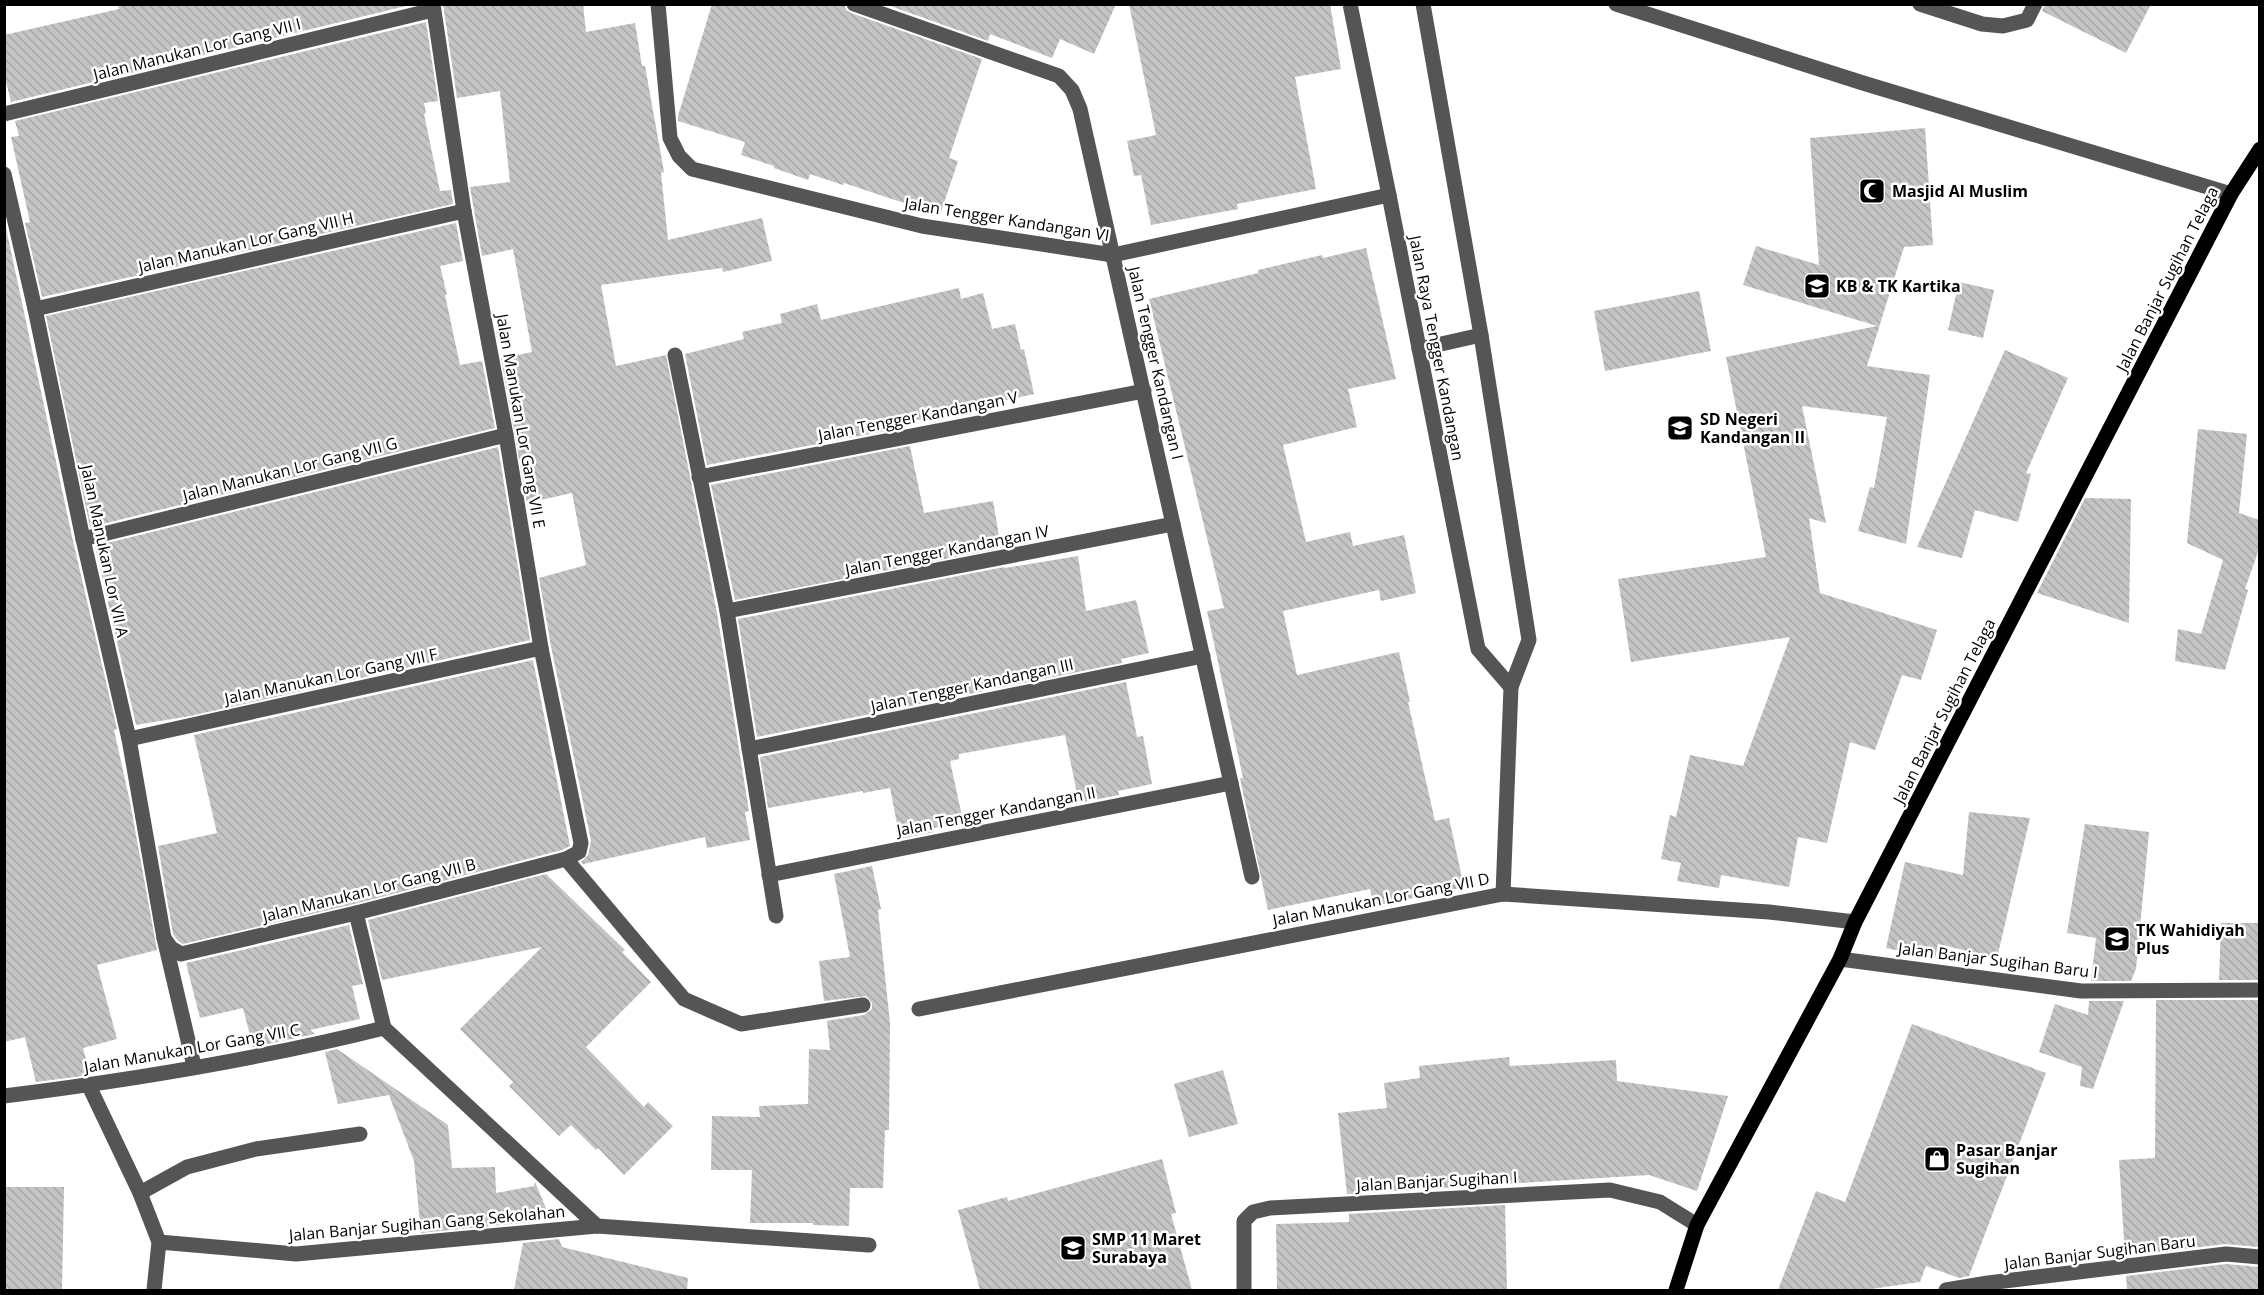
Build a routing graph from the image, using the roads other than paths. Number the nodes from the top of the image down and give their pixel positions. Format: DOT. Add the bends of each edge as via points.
graph roads {
  1 [pos="658,4"];
  2 [pos="854,4"];
  3 [pos="1350,4"];
  4 [pos="1423,4"];
  5 [pos="1616,4"];
  6 [pos="1920,4"];
  7 [pos="2035,4"];
  8 [pos="433,8"];
  9 [pos="4,114"];
  10 [pos="2259,152"];
  11 [pos="4,174"];
  12 [pos="2231,194"];
  13 [pos="1389,195"];
  14 [pos="464,211"];
  15 [pos="1113,255"];
  16 [pos="36,309"];
  17 [pos="1481,335"];
  18 [pos="1419,349"];
  19 [pos="675,355"];
  20 [pos="1144,391"];
  21 [pos="506,435"];
  22 [pos="699,477"];
  23 [pos="1173,524"];
  24 [pos="83,539"];
  25 [pos="727,611"];
  26 [pos="541,648"];
  27 [pos="1203,656"];
  28 [pos="1511,687"];
  29 [pos="129,739"];
  30 [pos="749,749"];
  31 [pos="1231,783"];
  32 [pos="566,859"];
  33 [pos="769,875"];
  34 [pos="1252,877"];
  35 [pos="1503,894"];
  36 [pos="356,913"];
  37 [pos="776,916"];
  38 [pos="1855,922"];
  39 [pos="164,938"];
  40 [pos="1840,959"];
  41 [pos="2259,990"];
  42 [pos="863,1005"];
  43 [pos="919,1009"];
  44 [pos="384,1028"];
  45 [pos="194,1066"];
  46 [pos="89,1086"];
  47 [pos="4,1096"];
  48 [pos="360,1134"];
  49 [pos="140,1193"];
  50 [pos="1697,1225"];
  51 [pos="597,1226"];
  52 [pos="159,1242"];
  53 [pos="869,1245"];
  54 [pos="2259,1257"];
  55 [pos="154,1290"];
  56 [pos="1244,1290"];
  57 [pos="1676,1290"];
  58 [pos="1946,1290"];
  1 -- 15 [label="street, Jalan Tengger Kandangan VI" via="670,138 679,156 692,169 922,226"];
  2 -- 15 [label="street, Jalan Tengger Kandangan I" via="1059,76 1072,90 1080,109"];
  3 -- 13 [label="street, Jalan Raya Tengger Kandangan"];
  4 -- 17 [label="street"];
  5 -- 12 [label="street"];
  6 -- 7 [label="street" via="1982,24 2003,26 2027,20"];
  8 -- 9 [label="street, Jalan Manukan Lor Gang VII I"];
  8 -- 14 [label="street, Jalan Manukan Lor Gang VII E"];
  10 -- 12 [label="main road, Jalan Banjar Sugihan Telaga"];
  11 -- 16 [label="street, Jalan Manukan Lor VII A"];
  12 -- 38 [label="main road, Jalan Banjar Sugihan Telaga"];
  13 -- 15 [label="street, Jalan Tengger Kandangan VI"];
  13 -- 18 [label="street, Jalan Raya Tengger Kandangan"];
  14 -- 16 [label="street, Jalan Manukan Lor Gang VII H"];
  14 -- 21 [label="street, Jalan Manukan Lor Gang VII E"];
  15 -- 20 [label="street, Jalan Tengger Kandangan I"];
  16 -- 24 [label="street, Jalan Manukan Lor VII A"];
  17 -- 18 [label="street"];
  17 -- 28 [label="street" via="1529,640"];
  18 -- 28 [label="street, Jalan Raya Tengger Kandangan" via="1478,649"];
  19 -- 22 [label="street"];
  20 -- 22 [label="street, Jalan Tengger Kandangan V"];
  20 -- 23 [label="street, Jalan Tengger Kandangan I"];
  21 -- 24 [label="street, Jalan Manukan Lor Gang VII G"];
  21 -- 26 [label="street, Jalan Manukan Lor Gang VII E"];
  22 -- 25 [label="street"];
  23 -- 25 [label="street, Jalan Tengger Kandangan IV"];
  23 -- 27 [label="street, Jalan Tengger Kandangan I"];
  24 -- 29 [label="street, Jalan Manukan Lor VII A"];
  25 -- 30 [label="street"];
  26 -- 29 [label="street, Jalan Manukan Lor Gang VII F"];
  26 -- 32 [label="street, Jalan Manukan Lor Gang VII E" via="581,843 579,852"];
  27 -- 30 [label="street, Jalan Tengger Kandangan III"];
  27 -- 31 [label="street, Jalan Tengger Kandangan I"];
  28 -- 35 [label="street"];
  29 -- 39 [label="street, Jalan Manukan Lor VII A"];
  30 -- 33 [label="street"];
  31 -- 33 [label="street, Jalan Tengger Kandangan II"];
  31 -- 34 [label="street, Jalan Tengger Kandangan I"];
  32 -- 36 [label="street, Jalan Manukan Lor Gang VII B"];
  32 -- 42 [label="street" via="684,999 741,1024"];
  33 -- 37 [label="street"];
  35 -- 38 [label="street, Jalan Manukan Lor Gang VII D" via="1769,912"];
  35 -- 43 [label="street, Jalan Manukan Lor Gang VII D"];
  36 -- 39 [label="street, Jalan Manukan Lor Gang VII B" via="181,954"];
  36 -- 44 [label="street"];
  38 -- 40 [label="main road, Jalan Banjar Sugihan Telaga"];
  39 -- 45 [label="street, Jalan Manukan Lor VII A"];
  40 -- 41 [label="street, Jalan Banjar Sugihan Baru I" via="2080,991"];
  40 -- 50 [label="main road, Jalan Banjar Sugihan Telaga"];
  44 -- 45 [label="street, Jalan Manukan Lor Gang VII C"];
  44 -- 51 [label="street"];
  45 -- 46 [label="street, Jalan Manukan Lor Gang VII C"];
  46 -- 47 [label="street, Jalan Manukan Lor Gang VII C"];
  46 -- 49 [label="street"];
  48 -- 49 [label="street" via="256,1149 198,1164"];
  49 -- 52 [label="street"];
  50 -- 56 [label="street, Jalan Banjar Sugihan I" via="1660,1202 1610,1190 1270,1208 1253,1212 1244,1221"];
  50 -- 57 [label="main road, Jalan Banjar Sugihan Telaga"];
  51 -- 52 [label="street, Jalan Banjar Sugihan Gang Sekolahan" via="297,1254"];
  51 -- 53 [label="street, Jalan Banjar Sugihan Gang Sekolahan"];
  52 -- 55 [label="street"];
  54 -- 58 [label="street, Jalan Banjar Sugihan Baru" via="2226,1254"];
}
